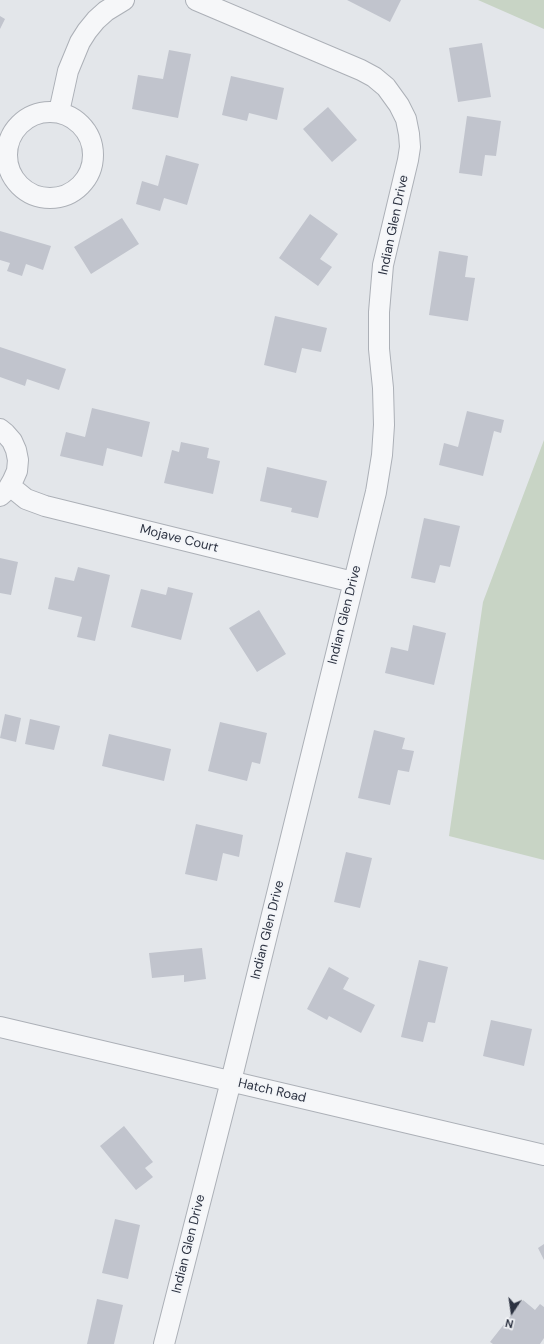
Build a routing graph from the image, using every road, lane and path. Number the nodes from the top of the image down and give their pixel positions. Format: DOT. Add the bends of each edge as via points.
graph roads {
  1 [pos="124,0"];
  2 [pos="196,0"];
  3 [pos="59,112"];
  4 [pos="0,429"];
  5 [pos="5,491"];
  6 [pos="353,582"];
  7 [pos="0,1027"];
  8 [pos="231,1081"];
  9 [pos="544,1155"];
  10 [pos="164,1344"];
  1 -- 3 [label="street" via="96,20 80,42 68,70"];
  2 -- 6 [label="street, Indian Glen Drive" via="374,77 393,96 406,119 408,160 383,265 379,312 384,410 382,455 376,492"];
  3 -- 3 [label="street" via="48,111 26,118 18,125 7,145 8,168 13,178 20,187 40,197 52,198 73,192 85,180 92,164 91,142 86,132 70,116"];
  4 -- 5 [label="street, Mojave Court" via="12,441 17,455 14,480"];
  5 -- 6 [label="street, Mojave Court" via="45,506"];
  6 -- 8 [label="street, Indian Glen Drive"];
  7 -- 8 [label="street, Hatch Road"];
  8 -- 9 [label="street, Hatch Road"];
  8 -- 10 [label="street, Indian Glen Drive"];
}
